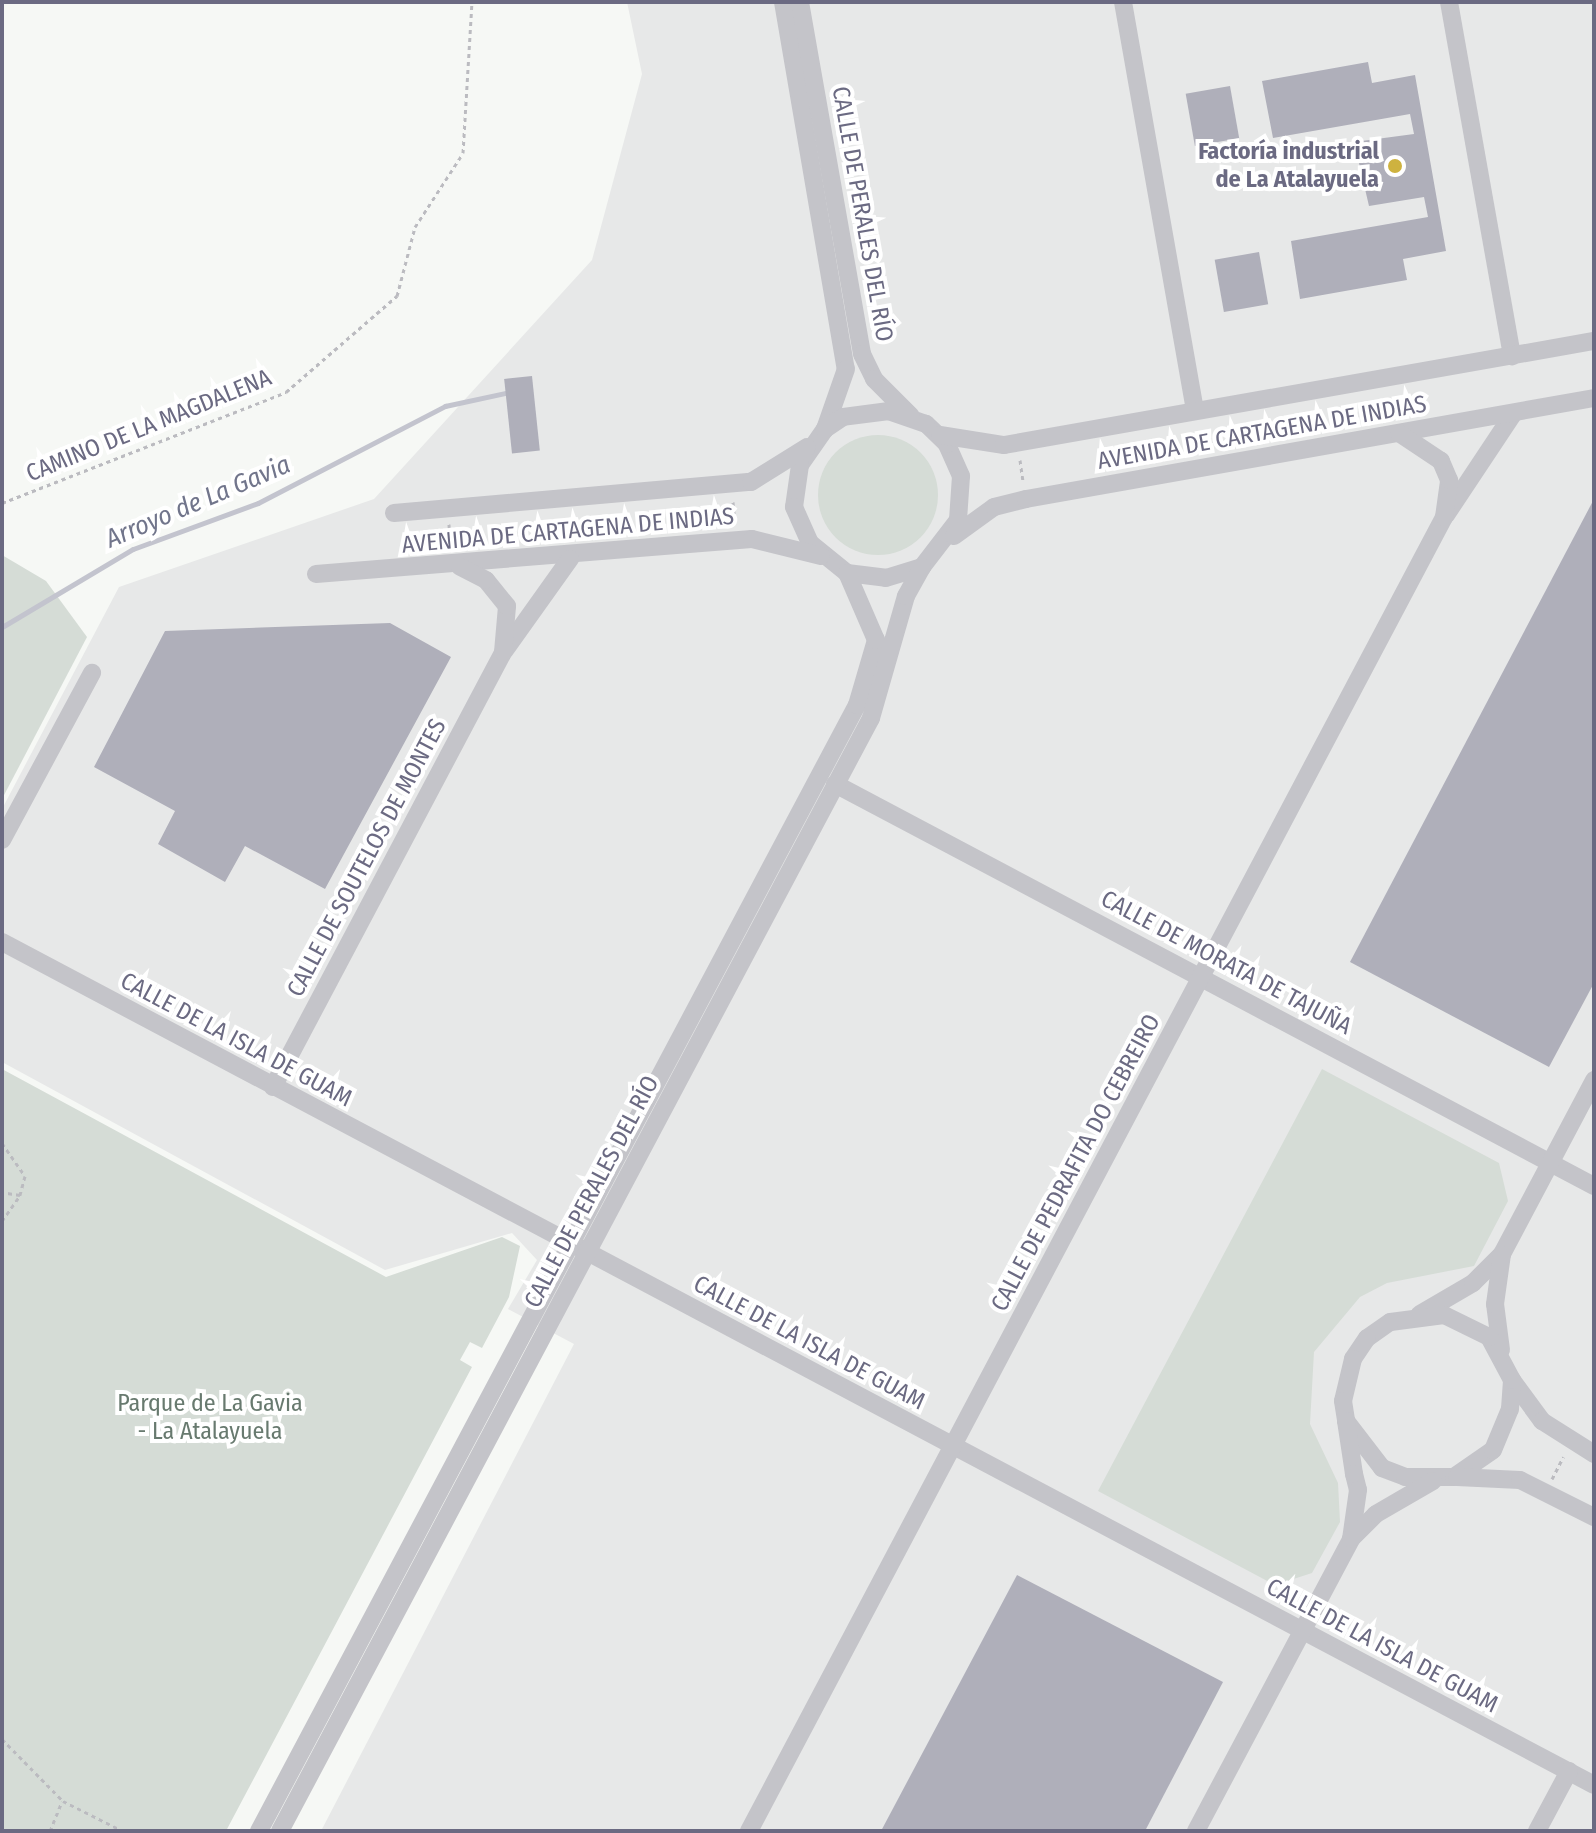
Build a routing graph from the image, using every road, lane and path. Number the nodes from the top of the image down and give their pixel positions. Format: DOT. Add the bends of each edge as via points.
graph roads {
  1 [pos="472,2"];
  2 [pos="783,2"];
  3 [pos="800,2"];
  4 [pos="1123,2"];
  5 [pos="1449,2"];
  6 [pos="1594,341"];
  7 [pos="1512,356"];
  8 [pos="1594,398"];
  9 [pos="1195,411"];
  10 [pos="1513,414"];
  11 [pos="913,418"];
  12 [pos="1399,433"];
  13 [pos="940,435"];
  14 [pos="819,436"];
  15 [pos="1019,457"];
  16 [pos="1024,485"];
  17 [pos="733,499"];
  18 [pos="2,503"];
  19 [pos="394,513"];
  20 [pos="1444,517"];
  21 [pos="449,524"];
  22 [pos="736,527"];
  23 [pos="949,540"];
  24 [pos="822,557"];
  25 [pos="570,559"];
  26 [pos="456,560"];
  27 [pos="922,567"];
  28 [pos="847,573"];
  29 [pos="316,574"];
  30 [pos="503,652"];
  31 [pos="92,673"];
  32 [pos="835,784"];
  33 [pos="2,840"];
  34 [pos="2,942"];
  35 [pos="1200,977"];
  36 [pos="1594,1080"];
  37 [pos="273,1087"];
  38 [pos="2,1143"];
  39 [pos="1551,1162"];
  40 [pos="1594,1186"];
  41 [pos="2,1192"];
  42 [pos="20,1195"];
  43 [pos="2,1221"];
  44 [pos="580,1248"];
  45 [pos="1502,1254"];
  46 [pos="1420,1314"];
  47 [pos="1502,1352"];
  48 [pos="1512,1380"];
  49 [pos="1346,1421"];
  50 [pos="953,1446"];
  51 [pos="1567,1450"];
  52 [pos="1594,1454"];
  53 [pos="1454,1477"];
  54 [pos="1433,1481"];
  55 [pos="1549,1483"];
  56 [pos="1594,1517"];
  57 [pos="1351,1539"];
  58 [pos="1302,1631"];
  59 [pos="2,1739"];
  60 [pos="1569,1771"];
  61 [pos="1594,1785"];
  62 [pos="63,1801"];
  63 [pos="50,1831"];
  64 [pos="123,1831"];
  65 [pos="259,1831"];
  66 [pos="280,1831"];
  67 [pos="749,1831"];
  68 [pos="1196,1831"];
  69 [pos="1537,1831"];
  1 -- 18 [label="path, CAMINO DE LA MAGDALENA" via="463,153 415,227 397,296 286,392"];
  2 -- 14 [label="street, CALLE DE PERALES DEL RÍO" via="844,353 844,382"];
  3 -- 11 [label="street, CALLE DE PERALES DEL RÍO" via="862,354 874,379"];
  4 -- 9 [label="street"];
  5 -- 7 [label="street"];
  6 -- 7 [label="street, AVENIDA DE CARTAGENA DE INDIAS"];
  7 -- 9 [label="street, AVENIDA DE CARTAGENA DE INDIAS"];
  8 -- 10 [label="street, AVENIDA DE CARTAGENA DE INDIAS"];
  9 -- 13 [label="street, AVENIDA DE CARTAGENA DE INDIAS" via="1004,445"];
  10 -- 12 [label="street, AVENIDA DE CARTAGENA DE INDIAS"];
  10 -- 20 [label="street, CALLE DE PEDRAFITA DO CEBREIRO"];
  11 -- 13 [label="street"];
  11 -- 14 [label="street" via="865,411"];
  12 -- 20 [label="street, CALLE DE PEDRAFITA DO CEBREIRO" via="1434,453 1446,470"];
  12 -- 23 [label="street, AVENIDA DE CARTAGENA DE INDIAS" via="1026,499 994,507"];
  13 -- 23 [label="street" via="962,486"];
  14 -- 19 [label="street, AVENIDA DE CARTAGENA DE INDIAS" via="751,482"];
  14 -- 24 [label="street" via="800,465 794,507"];
  15 -- 16 [label="path"];
  17 -- 22 [label="path"];
  20 -- 35 [label="street, CALLE DE PEDRAFITA DO CEBREIRO"];
  21 -- 26 [label="path"];
  23 -- 27 [label="street"];
  24 -- 25 [label="street, AVENIDA DE CARTAGENA DE INDIAS" via="767,539"];
  24 -- 28 [label="street"];
  25 -- 26 [label="street, AVENIDA DE CARTAGENA DE INDIAS"];
  25 -- 30 [label="street, CALLE DE SOUTELOS DE MONTES"];
  26 -- 29 [label="street, AVENIDA DE CARTAGENA DE INDIAS"];
  26 -- 30 [label="street, CALLE DE SOUTELOS DE MONTES" via="501,594 508,617"];
  27 -- 28 [label="street" via="886,578"];
  27 -- 32 [label="street, CALLE DE PERALES DEL RÍO" via="906,596 880,697"];
  28 -- 44 [label="street, CALLE DE PERALES DEL RÍO" via="876,640 866,684"];
  30 -- 37 [label="street, CALLE DE SOUTELOS DE MONTES"];
  31 -- 33 [label="street"];
  32 -- 35 [label="street, CALLE DE MORATA DE TAJUÑA"];
  32 -- 44 [label="street, CALLE DE PERALES DEL RÍO"];
  34 -- 37 [label="street, CALLE DE LA ISLA DE GUAM"];
  35 -- 39 [label="street, CALLE DE MORATA DE TAJUÑA"];
  35 -- 50 [label="street, CALLE DE PEDRAFITA DO CEBREIRO"];
  36 -- 39 [label="street"];
  37 -- 44 [label="street, CALLE DE LA ISLA DE GUAM"];
  38 -- 42 [label="path" via="25,1176"];
  39 -- 40 [label="street, CALLE DE MORATA DE TAJUÑA"];
  39 -- 45 [label="street"];
  41 -- 42 [label="path"];
  42 -- 43 [label="path"];
  44 -- 50 [label="street, CALLE DE LA ISLA DE GUAM"];
  44 -- 65 [label="street, CALLE DE PERALES DEL RÍO"];
  44 -- 66 [label="street, CALLE DE PERALES DEL RÍO"];
  45 -- 46 [label="street" via="1473,1283"];
  45 -- 47 [label="street" via="1495,1304"];
  46 -- 47 [label="street" via="1468,1322"];
  46 -- 49 [label="street" via="1390,1322 1360,1349 1346,1379"];
  47 -- 48 [label="street"];
  48 -- 52 [label="street" via="1542,1421"];
  48 -- 53 [label="street" via="1510,1409 1493,1450"];
  49 -- 54 [label="street" via="1382,1468"];
  49 -- 57 [label="street" via="1358,1490"];
  50 -- 58 [label="street, CALLE DE LA ISLA DE GUAM"];
  50 -- 67 [label="street, CALLE DE PEDRAFITA DO CEBREIRO"];
  51 -- 55 [label="path"];
  53 -- 54 [label="street"];
  53 -- 56 [label="street" via="1520,1480"];
  54 -- 57 [label="street" via="1376,1514"];
  57 -- 58 [label="street"];
  58 -- 60 [label="street, CALLE DE LA ISLA DE GUAM"];
  58 -- 68 [label="street"];
  59 -- 62 [label="path"];
  60 -- 61 [label="street, CALLE DE LA ISLA DE GUAM"];
  60 -- 69 [label="street"];
  62 -- 63 [label="path"];
  62 -- 64 [label="path"];
}
